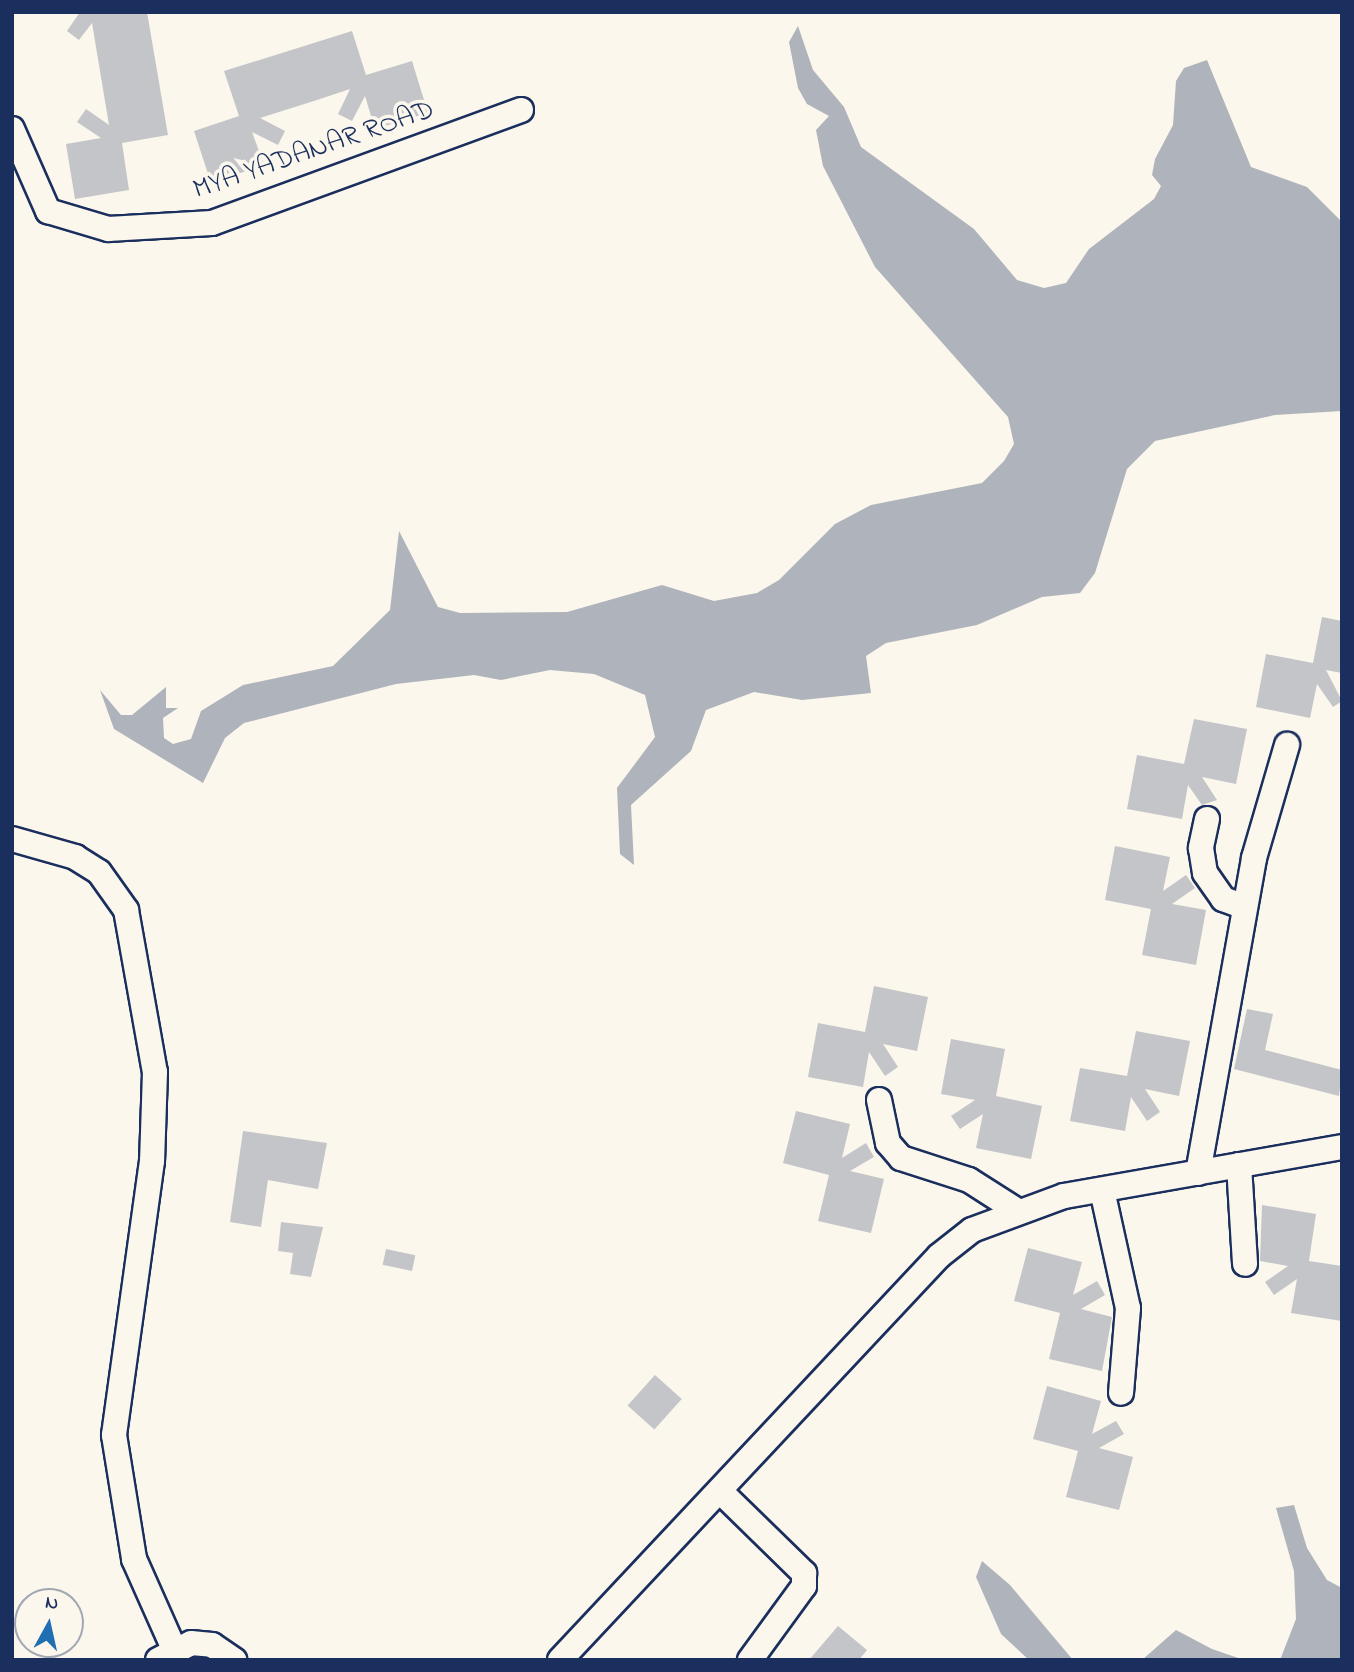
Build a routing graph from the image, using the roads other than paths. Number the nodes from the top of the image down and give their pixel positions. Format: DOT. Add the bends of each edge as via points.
graph roads {
  1 [pos="521,110"];
  2 [pos="12,128"];
  3 [pos="1287,745"];
  4 [pos="1208,820"];
  5 [pos="12,839"];
  6 [pos="1245,907"];
  7 [pos="879,1100"];
  8 [pos="1342,1147"];
  9 [pos="1239,1165"];
  10 [pos="1198,1173"];
  11 [pos="1101,1190"];
  12 [pos="1016,1210"];
  13 [pos="1245,1264"];
  14 [pos="1121,1393"];
  15 [pos="722,1493"];
  16 [pos="166,1654"];
  17 [pos="234,1660"];
  18 [pos="560,1660"];
  19 [pos="750,1660"];
  1 -- 2 [label="street, MYA YADANAR ROAD" via="212,223 108,229 48,211"];
  3 -- 6 [label="street"];
  4 -- 6 [label="street" via="1201,848 1205,873 1223,899"];
  5 -- 16 [label="street" via="75,857 99,872 126,910 155,1072 152,1161 114,1435 134,1559"];
  6 -- 10 [label="street"];
  7 -- 12 [label="street" via="888,1143 901,1158 969,1180"];
  8 -- 9 [label="street"];
  9 -- 10 [label="street"];
  9 -- 13 [label="street"];
  10 -- 11 [label="street"];
  11 -- 12 [label="street"];
  11 -- 14 [label="street" via="1128,1308"];
  12 -- 15 [label="street" via="972,1230 939,1256"];
  15 -- 18 [label="street"];
  15 -- 19 [label="street" via="804,1573 804,1586"];
  16 -- 17 [label="street" via="212,1646"];
}
